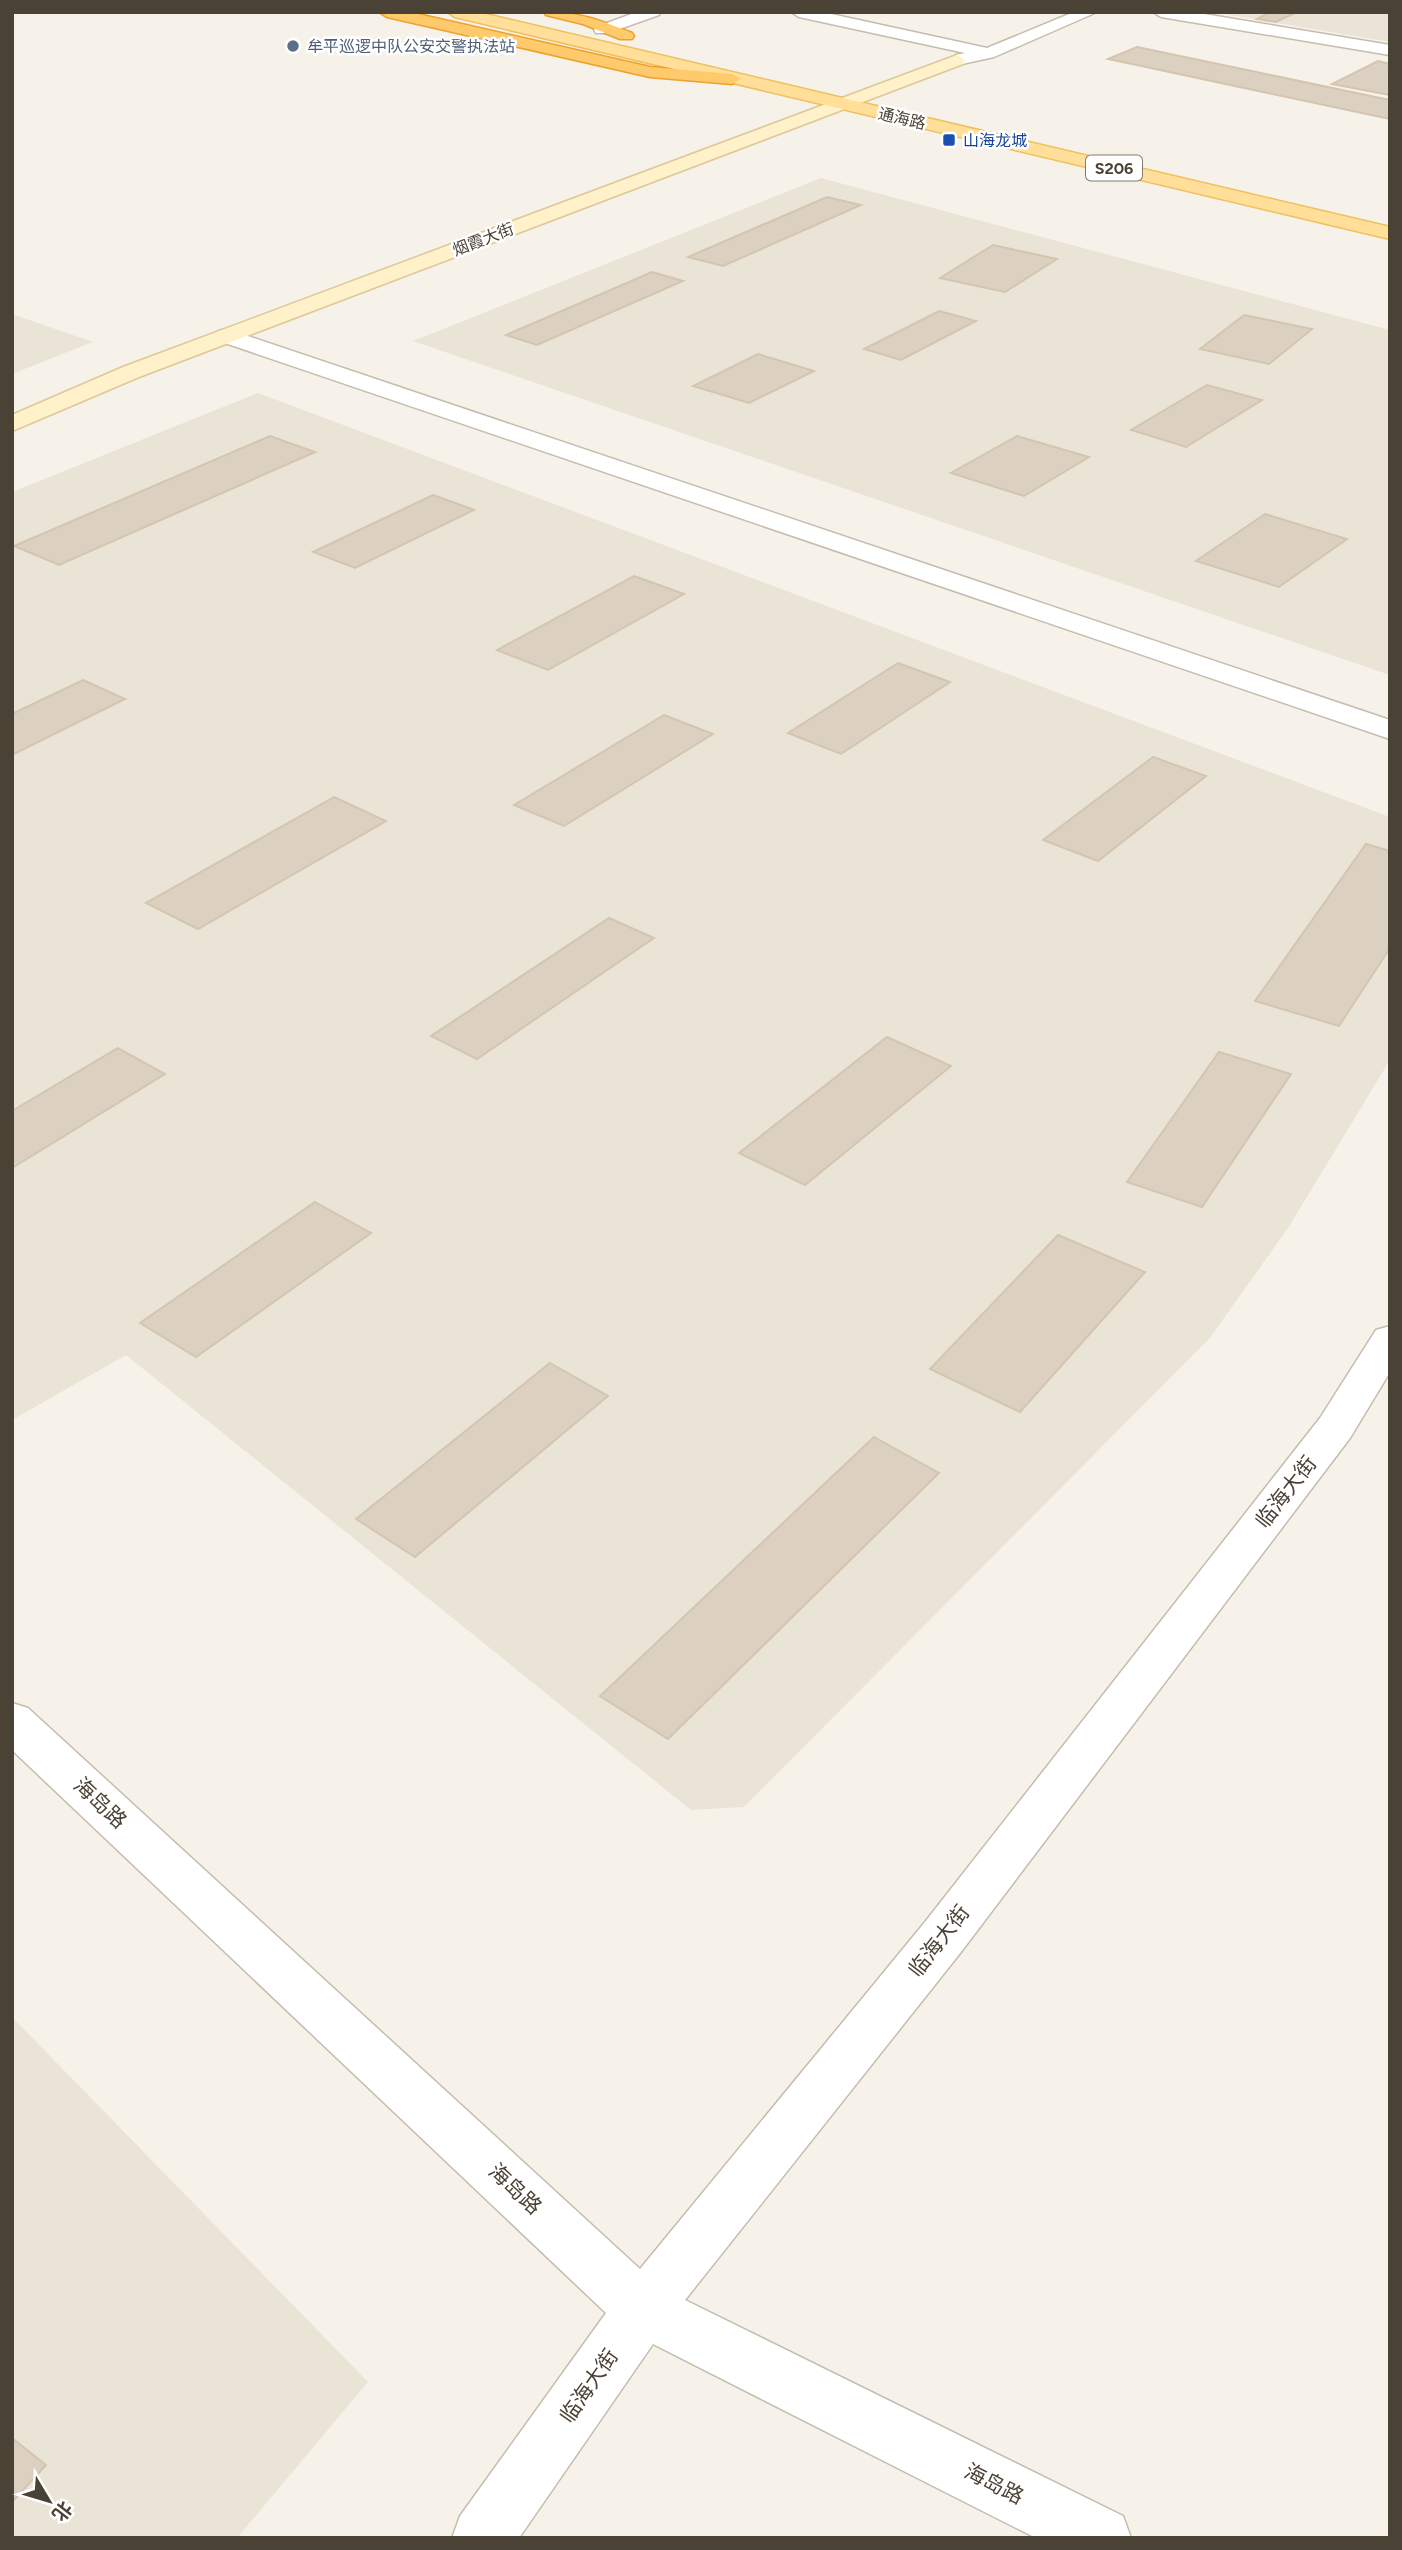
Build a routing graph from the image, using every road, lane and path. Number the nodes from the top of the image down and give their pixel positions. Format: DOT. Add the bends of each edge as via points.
graph roads {
  1 [pos="387,12"];
  2 [pos="455,12"];
  3 [pos="522,12"];
  4 [pos="552,12"];
  5 [pos="653,12"];
  6 [pos="799,12"];
  7 [pos="1089,12"];
  8 [pos="1161,12"];
  9 [pos="605,29"];
  10 [pos="1390,50"];
  11 [pos="988,53"];
  12 [pos="957,60"];
  13 [pos="732,79"];
  14 [pos="837,91"];
  15 [pos="869,92"];
  16 [pos="1310,195"];
  17 [pos="1390,233"];
  18 [pos="228,336"];
  19 [pos="12,424"];
  20 [pos="1390,730"];
  21 [pos="1390,1339"];
  22 [pos="12,1721"];
  23 [pos="643,2309"];
  24 [pos="482,2538"];
  25 [pos="1101,2538"];
  1 -- 13 [label="highway" via="650,72"];
  2 -- 13 [label="main road, 通海路 / S206"];
  3 -- 9 [label="main road, 通海路 / S206"];
  4 -- 9 [label="highway" via="589,20"];
  5 -- 9 [label="street"];
  6 -- 11 [label="street"];
  7 -- 11 [label="street"];
  8 -- 10 [label="street"];
  9 -- 14 [label="main road, 通海路 / S206"];
  11 -- 12 [label="street"];
  12 -- 15 [label="main road, 烟霞大街"];
  13 -- 14 [label="main road, 通海路 / S206"];
  14 -- 15 [label="main road, 烟霞大街"];
  14 -- 17 [label="main road, 通海路 / S206"];
  14 -- 18 [label="main road, 烟霞大街"];
  15 -- 16 [label="main road, 通海路 / S206"];
  18 -- 19 [label="main road, 烟霞大街"];
  18 -- 20 [label="street"];
  21 -- 23 [label="street, 临海大街" via="1327,1439 943,1937"];
  22 -- 23 [label="street, 海岛路"];
  23 -- 24 [label="street, 临海大街"];
  23 -- 25 [label="street, 海岛路"];
}
